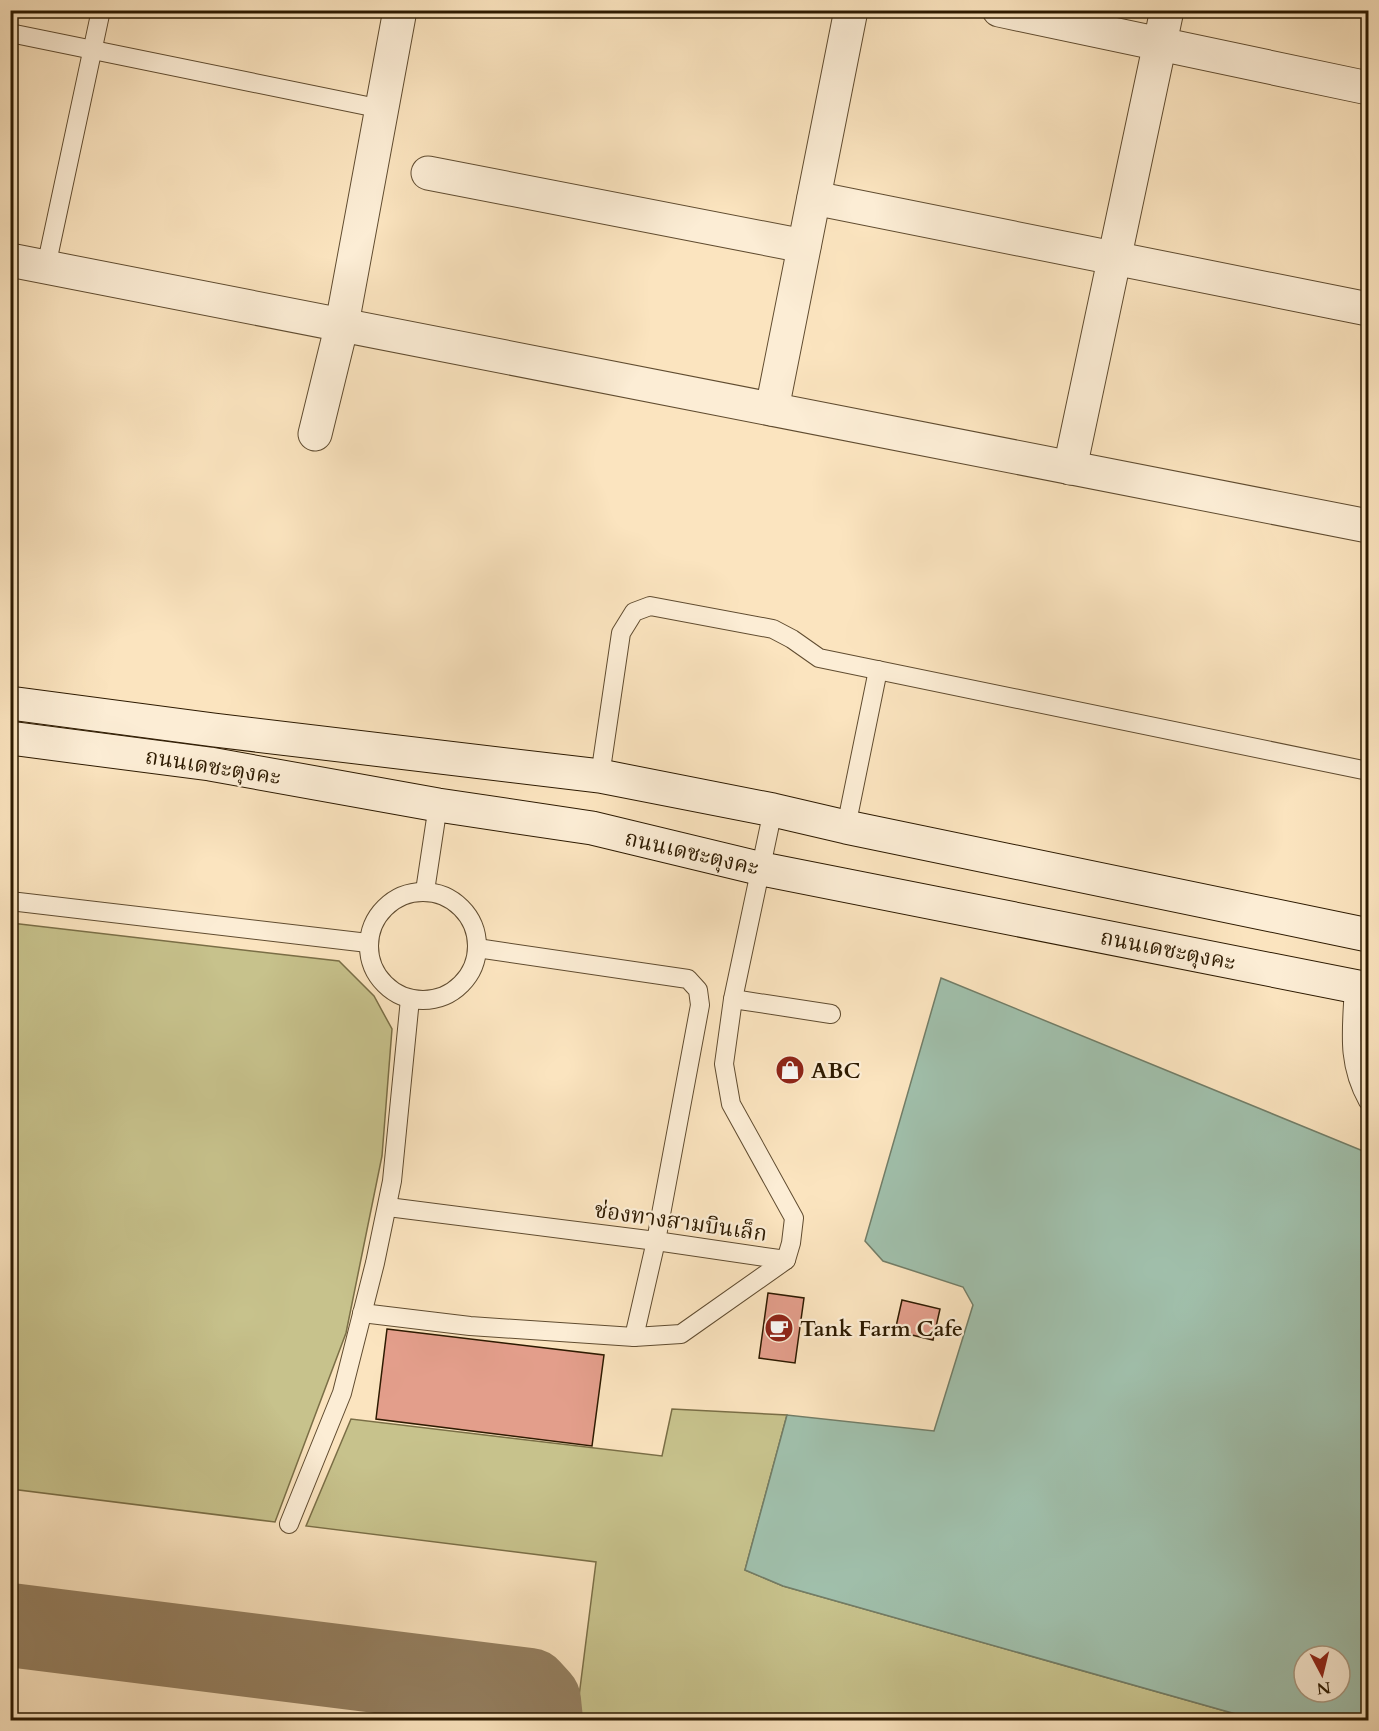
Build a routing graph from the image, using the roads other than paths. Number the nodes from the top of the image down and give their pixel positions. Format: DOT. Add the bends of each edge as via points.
graph roads {
  1 [pos="101,10"];
  2 [pos="400,10"];
  3 [pos="851,10"];
  4 [pos="999,10"];
  5 [pos="1167,10"];
  6 [pos="10,33"];
  7 [pos="1159,44"];
  8 [pos="93,50"];
  9 [pos="1368,88"];
  10 [pos="382,109"];
  11 [pos="428,173"];
  12 [pos="814,198"];
  13 [pos="804,246"];
  14 [pos="1114,259"];
  15 [pos="10,260"];
  16 [pos="46,267"];
  17 [pos="1368,309"];
  18 [pos="342,324"];
  19 [pos="772,409"];
  20 [pos="315,434"];
  21 [pos="1070,468"];
  22 [pos="1368,526"];
  23 [pos="878,670"];
  24 [pos="10,702"];
  25 [pos="10,738"];
  26 [pos="1368,771"];
  27 [pos="600,776"];
  28 [pos="438,805"];
  29 [pos="773,810"];
  30 [pos="846,827"];
  31 [pos="762,869"];
  32 [pos="425,891"];
  33 [pos="10,901"];
  34 [pos="1368,935"];
  35 [pos="368,943"];
  36 [pos="477,948"];
  37 [pos="1361,988"];
  38 [pos="410,999"];
  39 [pos="734,999"];
  40 [pos="831,1014"];
  41 [pos="1368,1101"];
  42 [pos="387,1207"];
  43 [pos="656,1241"];
  44 [pos="786,1260"];
  45 [pos="362,1313"];
  46 [pos="634,1337"];
  47 [pos="289,1524"];
  1 -- 8 [label="lane"];
  2 -- 10 [label="street"];
  3 -- 12 [label="street"];
  4 -- 7 [label="street"];
  5 -- 7 [label="street"];
  6 -- 8 [label="lane"];
  7 -- 9 [label="street"];
  7 -- 14 [label="street"];
  8 -- 10 [label="lane"];
  8 -- 16 [label="lane"];
  10 -- 18 [label="street"];
  11 -- 13 [label="street"];
  12 -- 13 [label="street"];
  12 -- 14 [label="street"];
  13 -- 19 [label="street"];
  14 -- 17 [label="street"];
  14 -- 21 [label="street"];
  15 -- 16 [label="street"];
  16 -- 18 [label="street"];
  18 -- 19 [label="street"];
  18 -- 20 [label="street"];
  19 -- 21 [label="street"];
  21 -- 22 [label="street"];
  23 -- 26 [label="lane"];
  23 -- 27 [label="lane" via="819,658 773,629 650,606 634,612 621,633"];
  23 -- 30 [label="lane"];
  24 -- 27 [label="street, ถนนเดชะตุงคะ"];
  25 -- 28 [label="street, ถนนเดชะตุงคะ" via="210,764"];
  27 -- 29 [label="street, ถนนเดชะตุงคะ"];
  28 -- 31 [label="street, ถนนเดชะตุงคะ" via="592,828"];
  28 -- 32 [label="lane"];
  29 -- 30 [label="street, ถนนเดชะตุงคะ"];
  29 -- 31 [label="lane, ช่องทางสามบินเล็ก"];
  30 -- 34 [label="street, ถนนเดชะตุงคะ"];
  31 -- 37 [label="street, ถนนเดชะตุงคะ"];
  31 -- 39 [label="lane, ช่องทางสามบินเล็ก"];
  32 -- 35 [label="lane" via="393,900 380,912"];
  32 -- 36 [label="lane" via="457,903 469,916 476,931"];
  33 -- 35 [label="lane"];
  35 -- 38 [label="lane" via="375,972 384,984"];
  36 -- 38 [label="lane" via="473,967 448,994"];
  36 -- 43 [label="lane" via="688,978 698,990 700,1005"];
  37 -- 41 [label="lane" via="1352,1056"];
  38 -- 42 [label="lane"];
  39 -- 40 [label="lane"];
  39 -- 44 [label="lane, ช่องทางสามบินเล็ก" via="724,1065 731,1104 794,1218"];
  42 -- 43 [label="lane, ช่องทางสามบินเล็ก"];
  42 -- 45 [label="lane"];
  43 -- 44 [label="lane, ช่องทางสามบินเล็ก"];
  43 -- 46 [label="lane"];
  44 -- 46 [label="lane" via="681,1334"];
  45 -- 46 [label="lane" via="470,1326"];
  45 -- 47 [label="lane" via="342,1393"];
}
